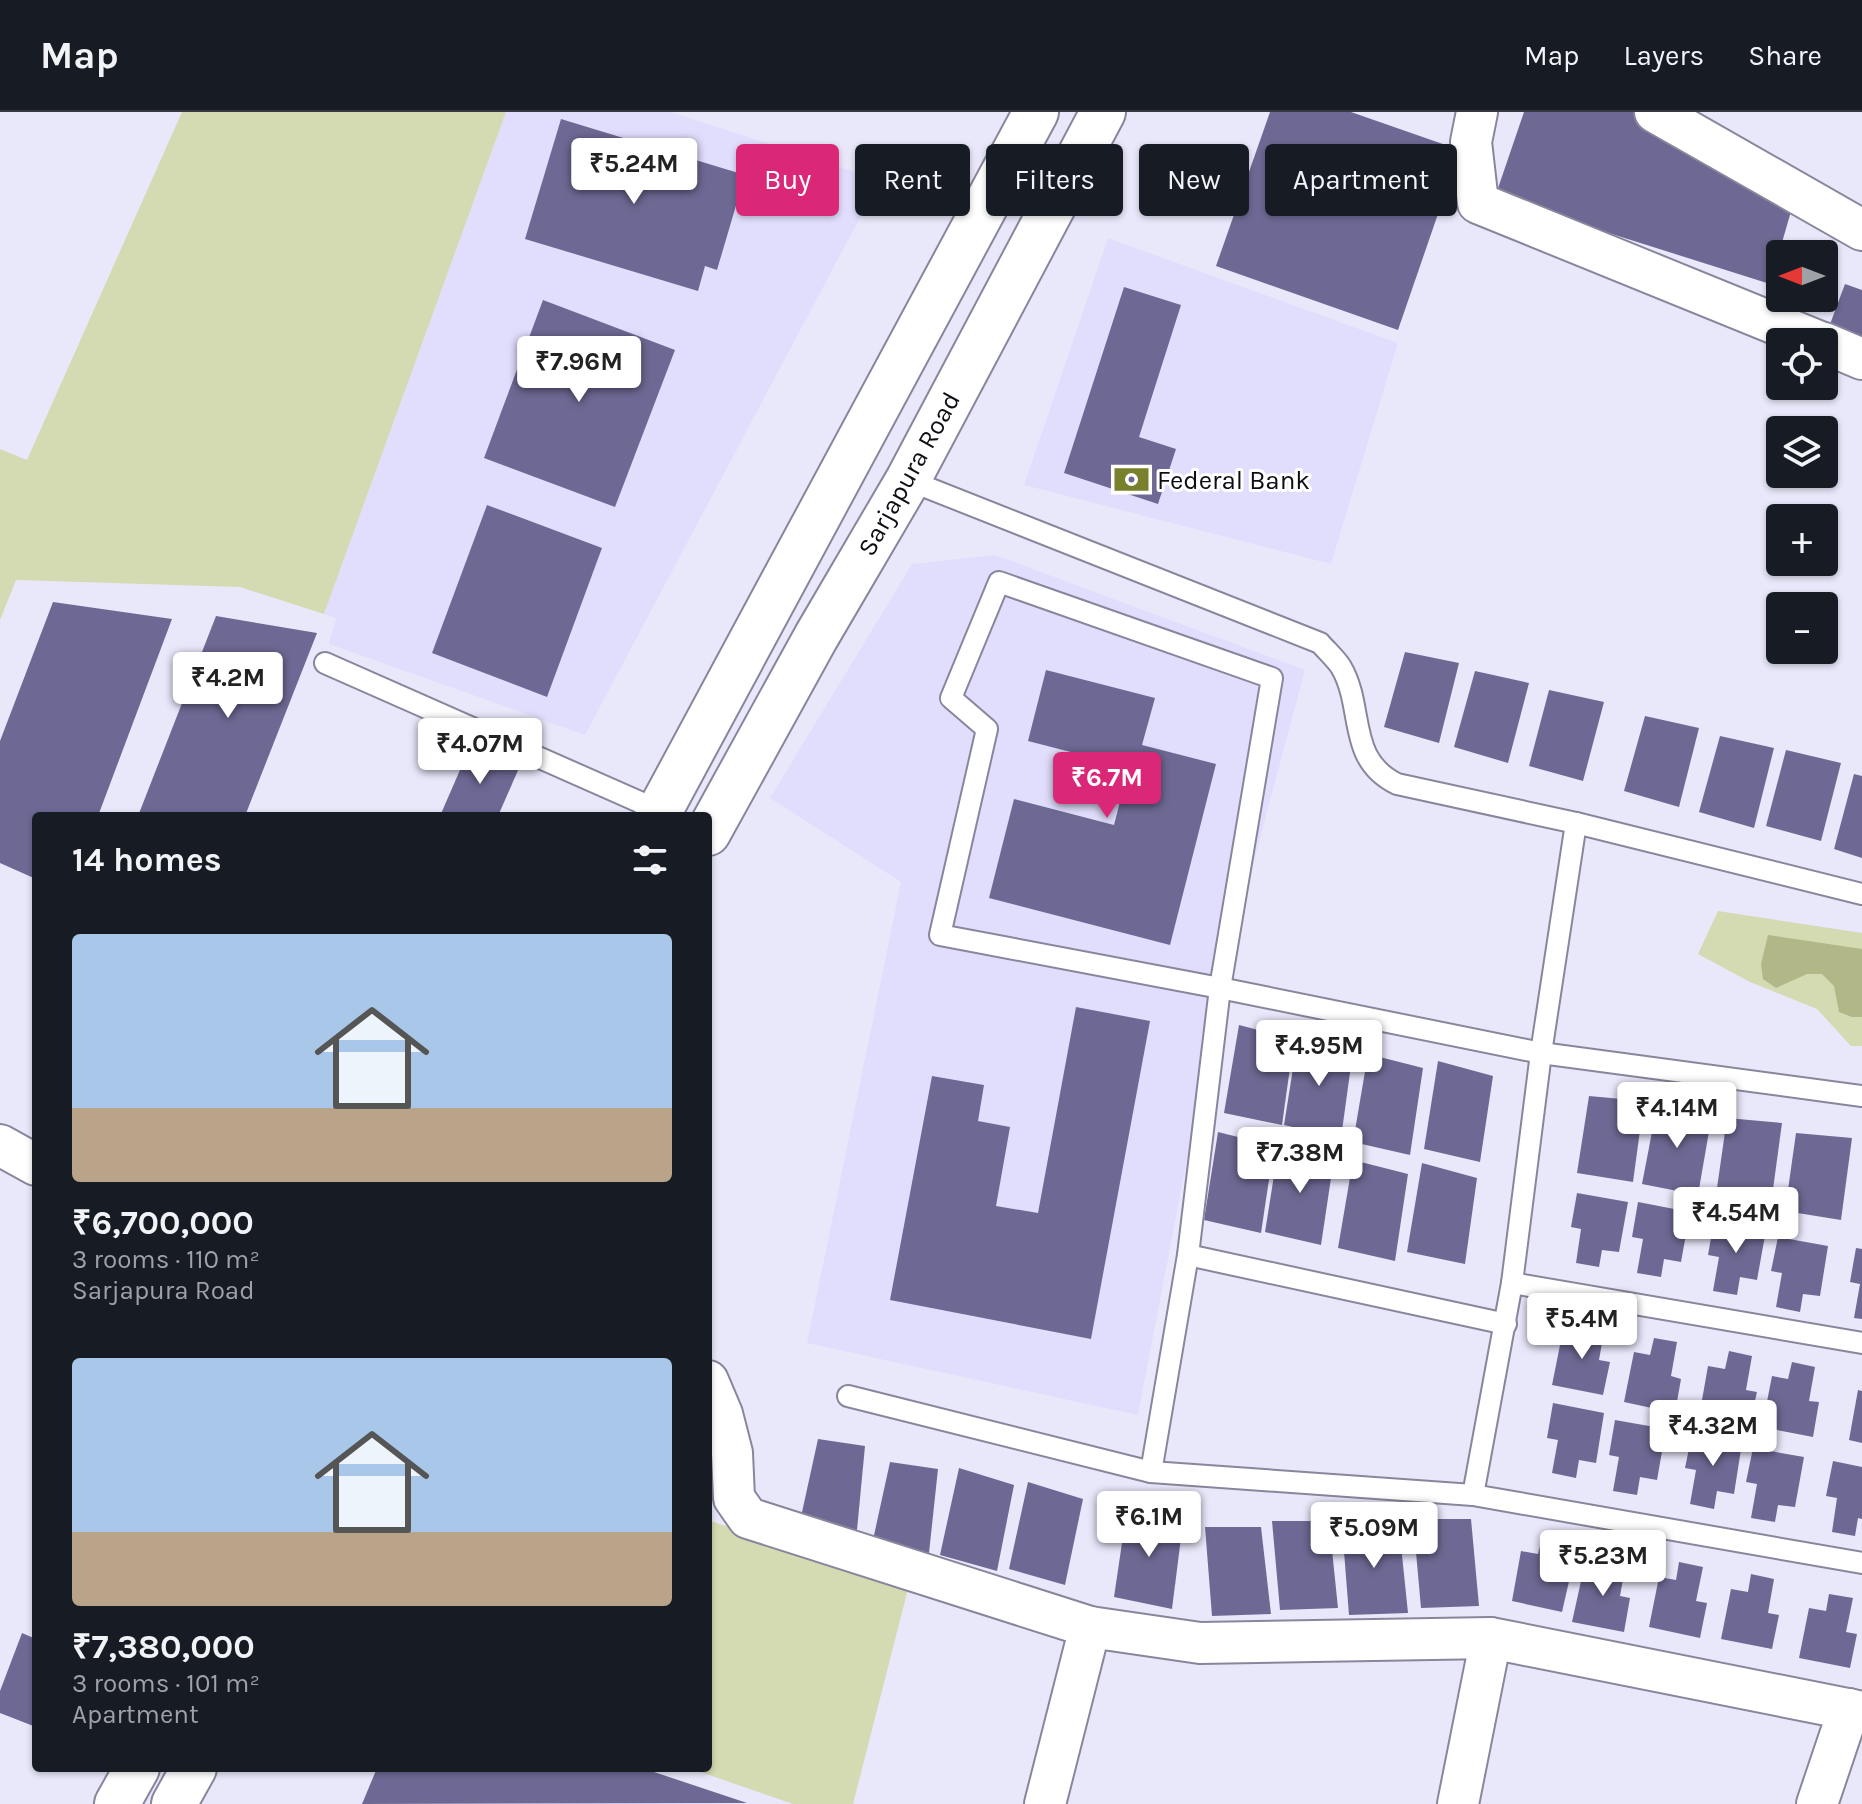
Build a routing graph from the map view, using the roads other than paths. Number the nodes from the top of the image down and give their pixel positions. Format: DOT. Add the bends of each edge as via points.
graph roads {
  1 [pos="1036,112"];
  2 [pos="1103,112"];
  3 [pos="1477,112"];
  4 [pos="1655,112"];
  5 [pos="1862,230"];
  6 [pos="1785,328"];
  7 [pos="1838,349"];
  8 [pos="1862,359"];
  9 [pos="908,480"];
  10 [pos="325,663"];
  11 [pos="655,812"];
  12 [pos="660,812"];
  13 [pos="1576,823"];
  14 [pos="712,826"];
  15 [pos="1862,894"];
  16 [pos="1220,988"];
  17 [pos="1541,1053"];
  18 [pos="1862,1096"];
  19 [pos="0,1145"];
  20 [pos="32,1163"];
  21 [pos="1188,1255"];
  22 [pos="1512,1283"];
  23 [pos="1506,1324"];
  24 [pos="1862,1343"];
  25 [pos="712,1390"];
  26 [pos="848,1396"];
  27 [pos="1151,1472"];
  28 [pos="1473,1495"];
  29 [pos="1862,1563"];
  30 [pos="1090,1627"];
  31 [pos="1491,1638"];
  32 [pos="1855,1711"];
  33 [pos="135,1772"];
  34 [pos="192,1772"];
  35 [pos="117,1804"];
  36 [pos="174,1804"];
  37 [pos="1045,1804"];
  38 [pos="1458,1804"];
  39 [pos="1817,1804"];
  1 -- 12 [label="main road"];
  2 -- 9 [label="main road, Sarjapura Road"];
  3 -- 6 [label="street" via="1471,142 1478,203"];
  4 -- 5 [label="street"];
  7 -- 8 [label="street"];
  9 -- 13 [label="lane" via="1320,643 1342,668 1359,737 1381,776 1397,784"];
  9 -- 14 [label="main road, Sarjapura Road"];
  10 -- 11 [label="lane"];
  13 -- 15 [label="lane"];
  13 -- 17 [label="lane"];
  16 -- 16 [label="lane" via="940,935 987,729 951,698 999,582 1272,678"];
  16 -- 17 [label="lane"];
  16 -- 21 [label="lane"];
  17 -- 18 [label="lane"];
  17 -- 22 [label="lane"];
  19 -- 20 [label="street"];
  21 -- 23 [label="lane"];
  21 -- 27 [label="lane"];
  22 -- 23 [label="lane"];
  22 -- 24 [label="lane"];
  23 -- 28 [label="lane"];
  25 -- 30 [label="street" via="732,1453 734,1498 748,1518"];
  26 -- 27 [label="lane"];
  27 -- 28 [label="lane"];
  28 -- 29 [label="lane"];
  30 -- 31 [label="street" via="1200,1643"];
  30 -- 37 [label="street"];
  31 -- 32 [label="street"];
  31 -- 38 [label="street"];
  32 -- 39 [label="street"];
  33 -- 35 [label="main road"];
  34 -- 36 [label="main road"];
}
